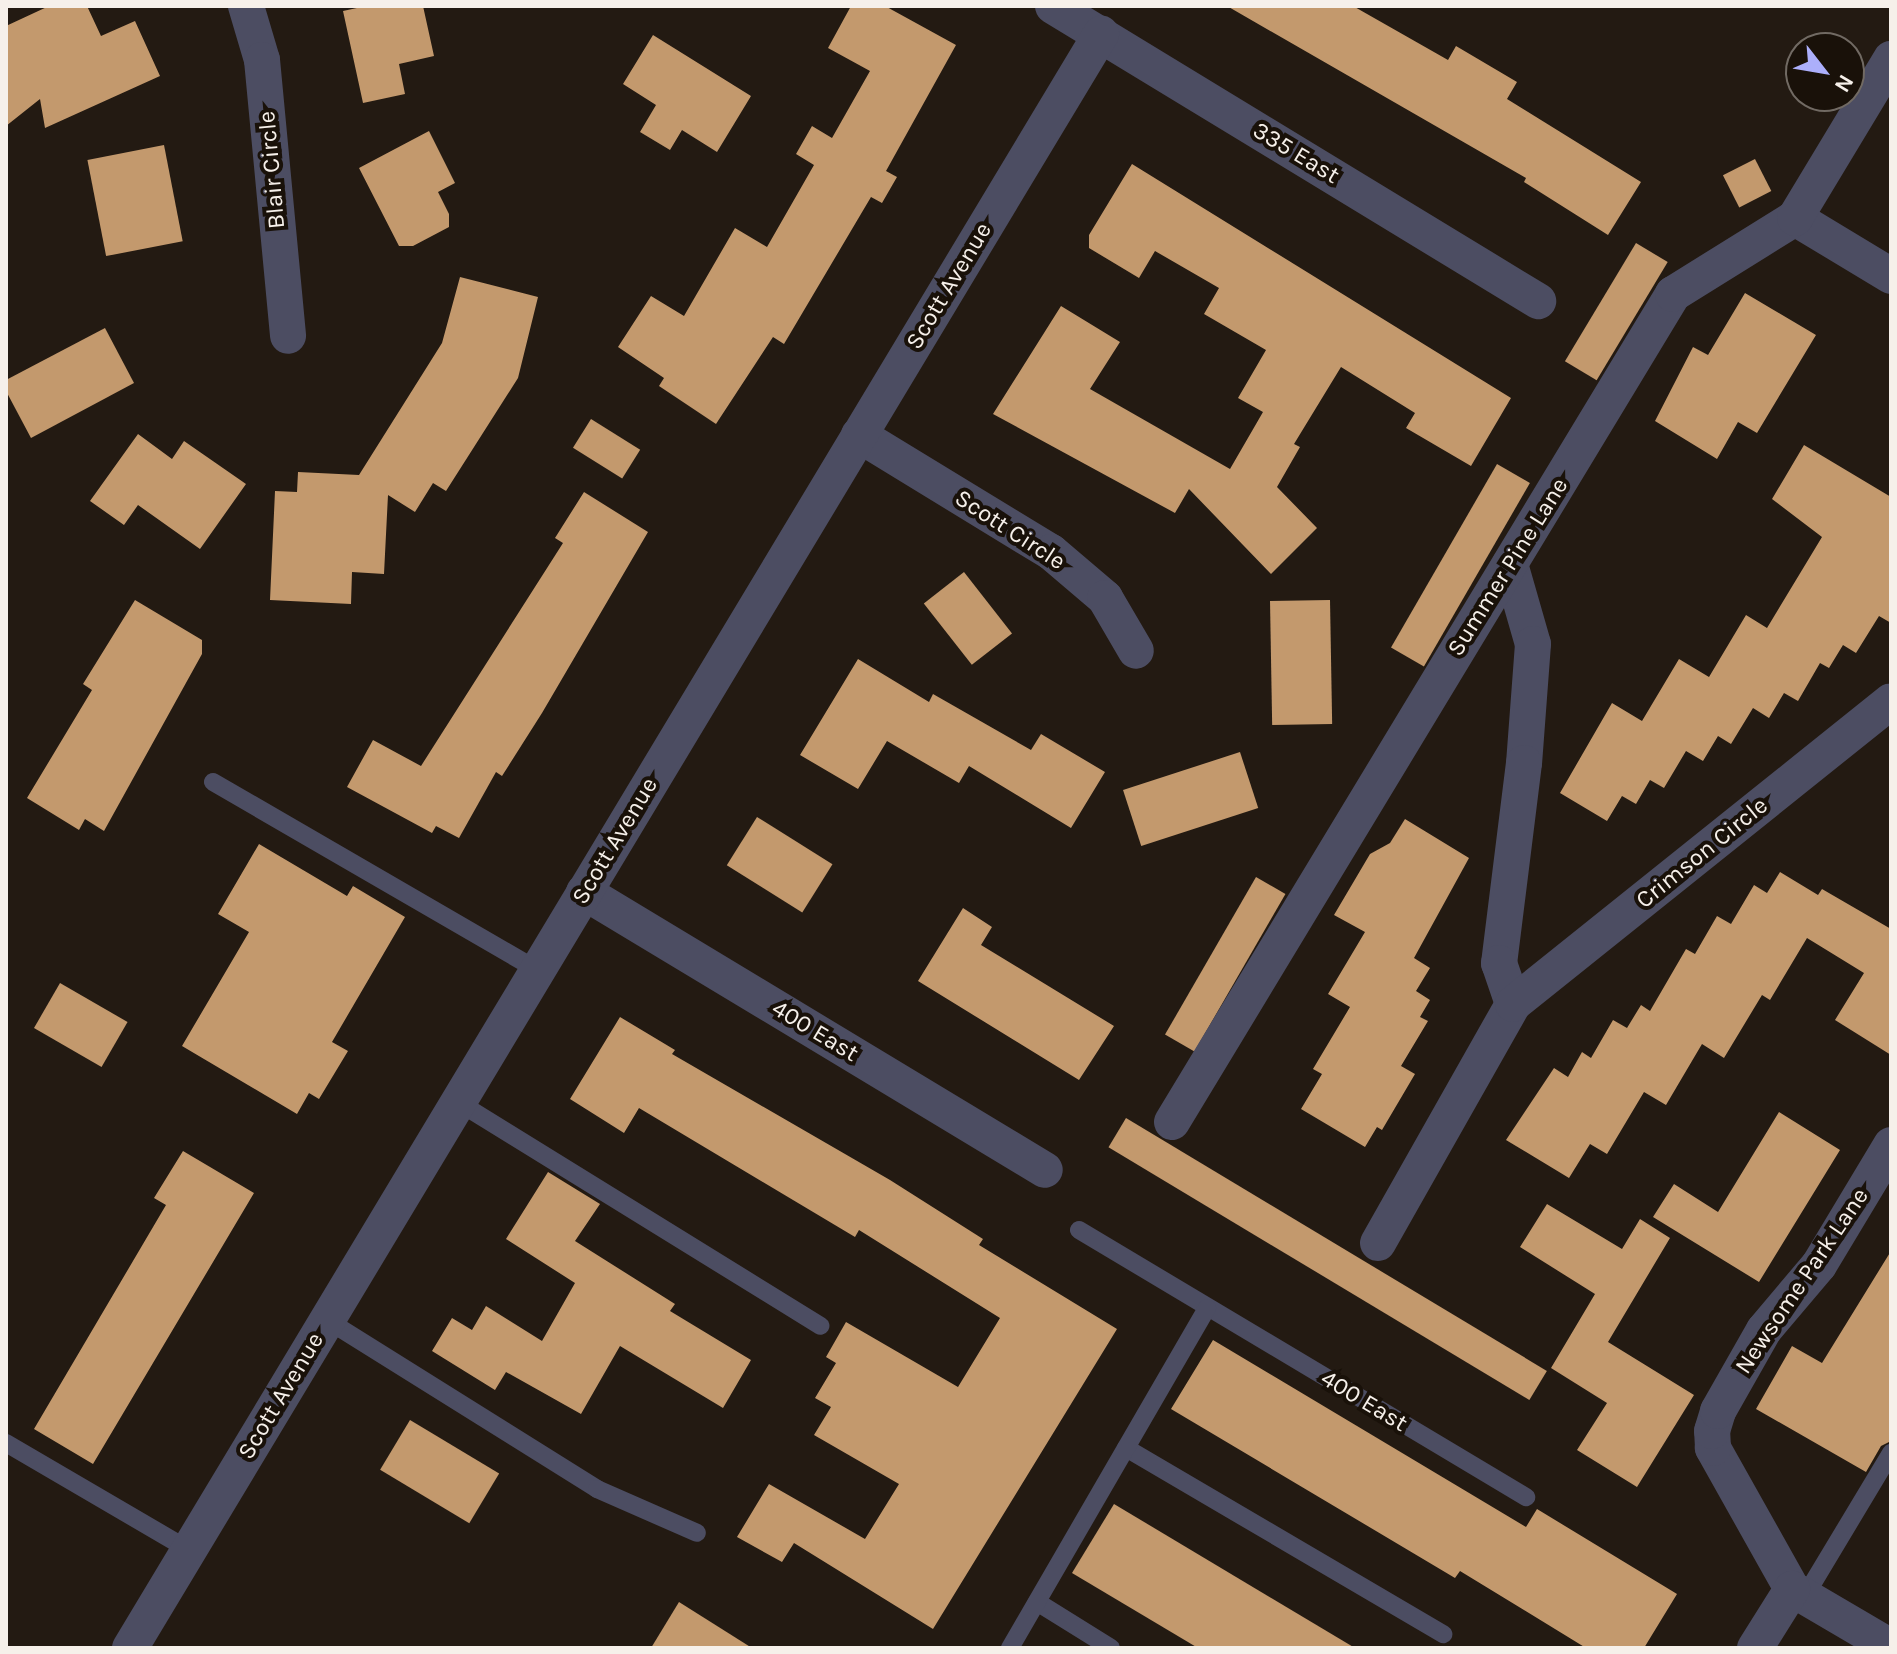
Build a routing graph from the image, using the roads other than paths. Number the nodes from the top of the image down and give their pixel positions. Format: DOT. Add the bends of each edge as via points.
graph roads {
  1 [pos="246,6"];
  2 [pos="1053,6"];
  3 [pos="1101,34"];
  4 [pos="1891,59"];
  5 [pos="1795,218"];
  6 [pos="1891,276"];
  7 [pos="1538,301"];
  8 [pos="288,336"];
  9 [pos="859,435"];
  10 [pos="1510,564"];
  11 [pos="1136,651"];
  12 [pos="1891,701"];
  13 [pos="213,782"];
  14 [pos="584,892"];
  15 [pos="537,970"];
  16 [pos="1513,1004"];
  17 [pos="458,1102"];
  18 [pos="1172,1122"];
  19 [pos="1891,1145"];
  20 [pos="1045,1170"];
  21 [pos="1079,1230"];
  22 [pos="1378,1243"];
  23 [pos="1207,1308"];
  24 [pos="327,1320"];
  25 [pos="820,1326"];
  26 [pos="6,1443"];
  27 [pos="1126,1448"];
  28 [pos="1891,1453"];
  29 [pos="1526,1497"];
  30 [pos="697,1533"];
  31 [pos="189,1550"];
  32 [pos="1798,1592"];
  33 [pos="1037,1602"];
  34 [pos="1443,1634"];
  35 [pos="1891,1647"];
  36 [pos="130,1648"];
  37 [pos="1010,1648"];
  38 [pos="1111,1648"];
  39 [pos="1755,1648"];
  1 -- 8 [label="street, Blair Circle" via="262,60"];
  2 -- 3 [label="street, 335 East"];
  3 -- 7 [label="street, 335 East"];
  3 -- 9 [label="street, Scott Avenue"];
  4 -- 5 [label="street, Summer Pine Lane"];
  5 -- 6 [label="street"];
  5 -- 10 [label="street, Summer Pine Lane" via="1673,294"];
  9 -- 11 [label="street, Scott Circle" via="1051,552 1105,598"];
  9 -- 14 [label="street, Scott Avenue"];
  10 -- 16 [label="street" via="1533,644 1499,963"];
  10 -- 18 [label="street, Summer Pine Lane"];
  12 -- 16 [label="street, Crimson Circle"];
  13 -- 15 [label="lane"];
  14 -- 15 [label="street, Scott Avenue"];
  14 -- 20 [label="street, 400 East"];
  15 -- 17 [label="street, Scott Avenue"];
  16 -- 22 [label="street, Crimson Circle"];
  17 -- 24 [label="street, Scott Avenue"];
  17 -- 25 [label="lane"];
  19 -- 32 [label="street, Newsome Park Lane" via="1819,1265 1764,1330 1712,1431 1713,1448"];
  21 -- 23 [label="lane, 400 East"];
  23 -- 27 [label="lane"];
  23 -- 29 [label="lane, 400 East"];
  24 -- 30 [label="lane" via="583,1481"];
  24 -- 31 [label="street, Scott Avenue"];
  26 -- 31 [label="lane"];
  27 -- 33 [label="lane"];
  27 -- 34 [label="lane"];
  28 -- 32 [label="lane"];
  31 -- 36 [label="street, Scott Avenue"];
  32 -- 35 [label="street"];
  32 -- 39 [label="street"];
  33 -- 37 [label="lane"];
  33 -- 38 [label="lane"];
}
